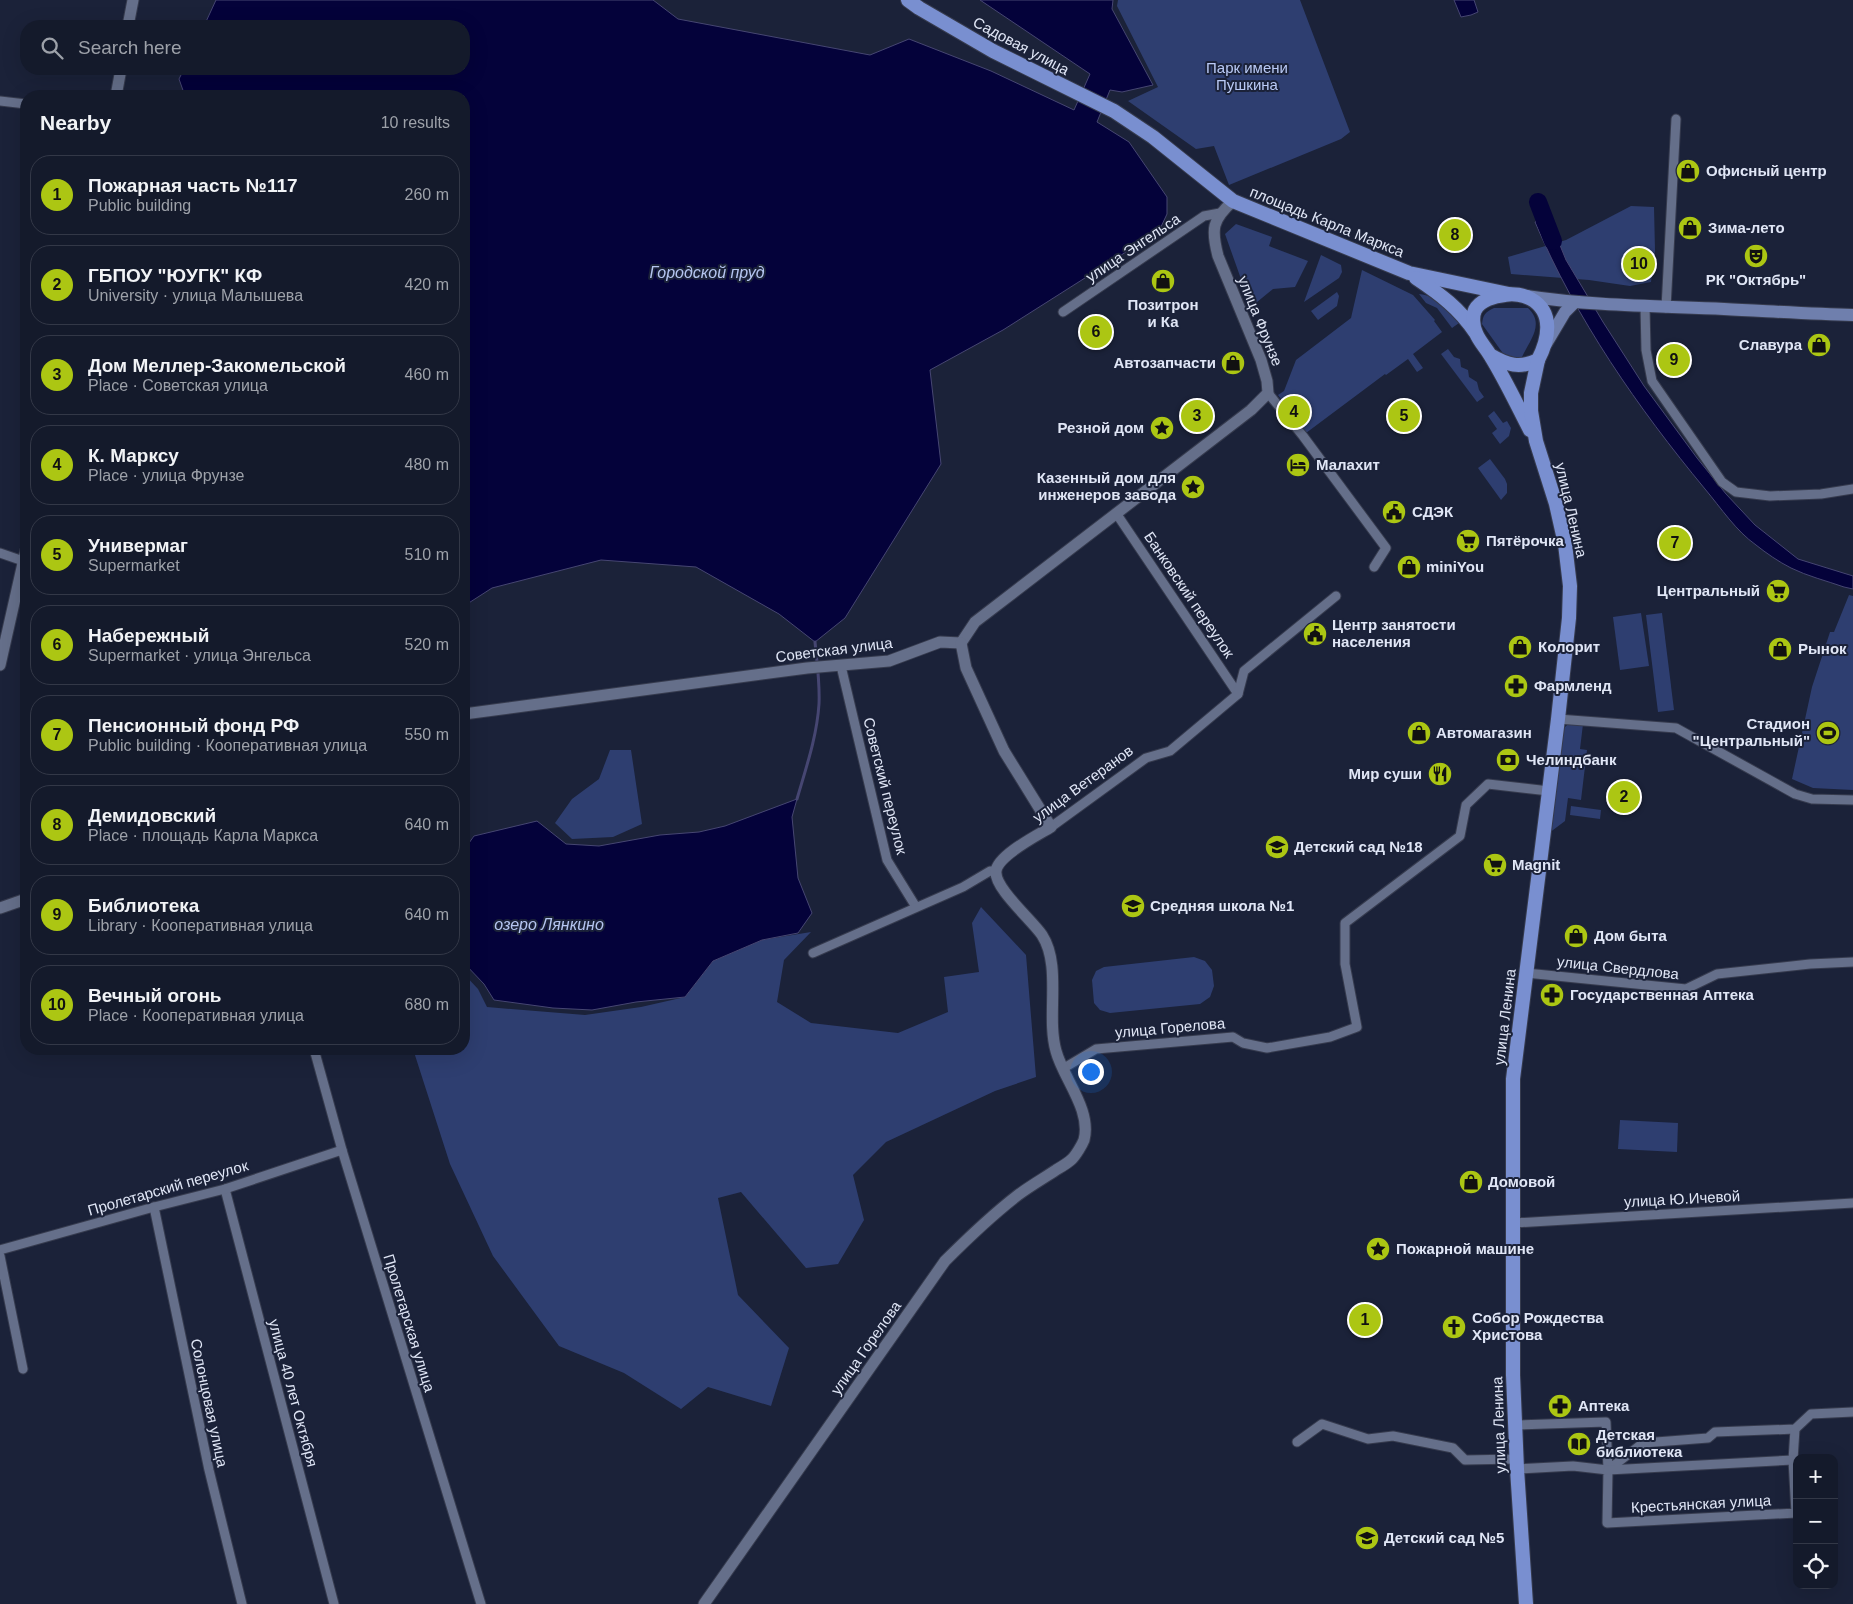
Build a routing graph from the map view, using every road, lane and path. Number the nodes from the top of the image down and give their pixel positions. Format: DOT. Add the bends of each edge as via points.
graph roads {
  1 [pos="133,0"];
  2 [pos="908,0"];
  3 [pos="129,20"];
  4 [pos="120,75"];
  5 [pos="117,90"];
  6 [pos="0,101"];
  7 [pos="20,103"];
  8 [pos="1114,112"];
  9 [pos="1676,119"];
  10 [pos="1233,201"];
  11 [pos="1220,212"];
  12 [pos="1409,274"];
  13 [pos="1509,294"];
  14 [pos="1526,296"];
  15 [pos="1574,303"];
  16 [pos="1645,308"];
  17 [pos="1666,308"];
  18 [pos="1063,312"];
  19 [pos="1853,315"];
  20 [pos="1476,334"];
  21 [pos="1490,355"];
  22 [pos="1540,356"];
  23 [pos="1268,394"];
  24 [pos="1536,442"];
  25 [pos="1853,489"];
  26 [pos="1116,513"];
  27 [pos="0,553"];
  28 [pos="20,556"];
  29 [pos="1374,567"];
  30 [pos="20,579"];
  31 [pos="1336,596"];
  32 [pos="961,643"];
  33 [pos="0,665"];
  34 [pos="841,666"];
  35 [pos="1238,694"];
  36 [pos="470,713"];
  37 [pos="1558,720"];
  38 [pos="1549,791"];
  39 [pos="1853,800"];
  40 [pos="1051,827"];
  41 [pos="996,871"];
  42 [pos="20,901"];
  43 [pos="916,907"];
  44 [pos="0,908"];
  45 [pos="813,952"];
  46 [pos="1853,962"];
  47 [pos="1526,973"];
  48 [pos="316,1055"];
  49 [pos="1064,1068"];
  50 [pos="342,1150"];
  51 [pos="225,1189"];
  52 [pos="1853,1203"];
  53 [pos="154,1206"];
  54 [pos="1514,1223"];
  55 [pos="0,1250"];
  56 [pos="0,1256"];
  57 [pos="22,1369"];
  58 [pos="1853,1412"];
  59 [pos="1515,1426"];
  60 [pos="1795,1429"];
  61 [pos="1297,1442"];
  62 [pos="1793,1454"];
  63 [pos="1793,1460"];
  64 [pos="1517,1464"];
  65 [pos="1608,1470"];
  66 [pos="1795,1499"];
  67 [pos="242,1604"];
  68 [pos="334,1604"];
  69 [pos="481,1604"];
  70 [pos="704,1604"];
  71 [pos="1526,1604"];
  1 -- 3 [label="street"];
  2 -- 8 [label="main road, Садовая улица" via="993,51"];
  4 -- 5 [label="street"];
  6 -- 7 [label="street"];
  8 -- 10 [label="main road, площадь Карла Маркса" via="1153,137"];
  9 -- 17 [label="street"];
  10 -- 11 [label="street"];
  10 -- 12 [label="main road, площадь Карла Маркса"];
  11 -- 18 [label="street, улица Энгельса" via="1204,216"];
  11 -- 23 [label="street, улица Фрунзе" via="1214,232 1218,256 1261,360 1268,381"];
  12 -- 13 [label="main road"];
  12 -- 20 [label="main road" via="1459,310"];
  13 -- 14 [label="main road"];
  13 -- 20 [label="main road" via="1494,296 1475,310"];
  14 -- 15 [label="main road"];
  14 -- 22 [label="main road" via="1540,304 1545,312 1546,339"];
  15 -- 16 [label="main road"];
  15 -- 22 [label="main road" via="1565,312"];
  16 -- 17 [label="main road"];
  16 -- 25 [label="street" via="1646,350 1652,381 1722,482 1736,492 1770,496"];
  17 -- 19 [label="main road"];
  20 -- 21 [label="main road"];
  21 -- 22 [label="main road" via="1516,366 1529,364"];
  21 -- 24 [label="main road"];
  22 -- 24 [label="main road" via="1531,394"];
  23 -- 26 [label="street"];
  23 -- 29 [label="street" via="1386,548"];
  24 -- 37 [label="main road, улица Ленина" via="1558,512 1570,586"];
  26 -- 32 [label="street" via="975,622"];
  26 -- 35 [label="street, Банковский переулок"];
  27 -- 28 [label="street"];
  30 -- 33 [label="street"];
  31 -- 35 [label="street" via="1244,671"];
  32 -- 34 [label="street, Советская улица" via="940,642 889,661"];
  32 -- 40 [label="street" via="966,668 1004,751"];
  34 -- 36 [label="street, Советская улица"];
  34 -- 43 [label="street, Советский переулок" via="887,860"];
  35 -- 40 [label="street, улица Ветеранов" via="1170,751 1146,758"];
  37 -- 38 [label="main road, улица Ленина"];
  37 -- 39 [label="street" via="1676,728 1795,794 1812,799"];
  38 -- 47 [label="main road, улица Ленина"];
  38 -- 49 [label="street, улица Горелова" via="1488,784 1466,806 1460,836 1345,923 1345,964 1357,1027 1305,1043 1266,1048 1243,1043 1233,1036 1096,1049"];
  40 -- 41 [label="street, улица Ветеранов" via="1007,855"];
  41 -- 43 [label="street, улица Ветеранов"];
  41 -- 49 [label="street" via="1005,893 1042,936 1048,949 1052,964 1053,1036"];
  42 -- 44 [label="street"];
  43 -- 45 [label="street, улица Ветеранов"];
  46 -- 47 [label="street, улица Свердлова" via="1717,974 1686,989"];
  47 -- 54 [label="main road, улица Ленина" via="1513,1079"];
  48 -- 50 [label="street, Пролетарская улица"];
  49 -- 70 [label="street, улица Горелова" via="1082,1109 1085,1126 1084,1141 1072,1160 1018,1196 945,1261"];
  50 -- 51 [label="street, Пролетарский переулок"];
  50 -- 69 [label="street, Пролетарская улица"];
  51 -- 53 [label="street, Пролетарский переулок"];
  51 -- 68 [label="street, улица 40 лет Октября"];
  52 -- 54 [label="street, улица Ю.Ичевой"];
  53 -- 55 [label="street, Пролетарский переулок"];
  53 -- 67 [label="street, Солонцовая улица" via="209,1470"];
  54 -- 59 [label="main road, улица Ленина"];
  56 -- 57 [label="street"];
  58 -- 60 [label="street" via="1810,1414"];
  59 -- 64 [label="main road, улица Ленина"];
  59 -- 65 [label="street, Крестьянская улица" via="1606,1422"];
  60 -- 62 [label="street, Крестьянская улица"];
  60 -- 65 [label="street" via="1715,1432 1708,1438 1643,1442"];
  61 -- 64 [label="street" via="1322,1424 1368,1439 1393,1436 1453,1448 1465,1460"];
  63 -- 65 [label="street"];
  64 -- 65 [label="street"];
  64 -- 71 [label="main road, улица Ленина"];
  65 -- 66 [label="street, Крестьянская улица" via="1606,1523 1796,1513"];
}
